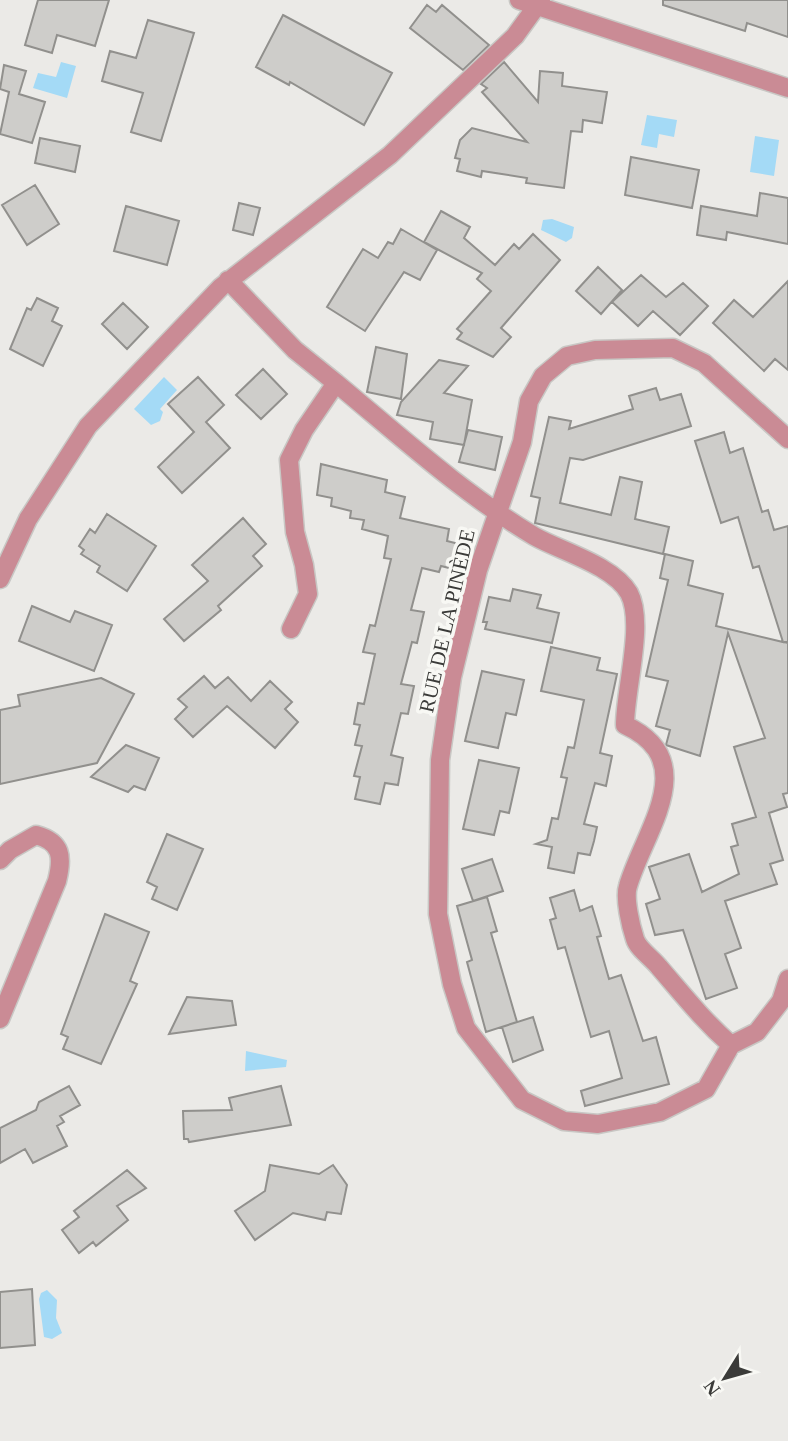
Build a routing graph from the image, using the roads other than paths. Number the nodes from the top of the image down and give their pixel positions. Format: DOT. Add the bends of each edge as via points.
graph roads {
  1 [pos="519,0"];
  2 [pos="540,3"];
  3 [pos="788,88"];
  4 [pos="228,280"];
  5 [pos="336,383"];
  6 [pos="788,439"];
  7 [pos="496,513"];
  8 [pos="0,579"];
  9 [pos="291,629"];
  10 [pos="0,860"];
  11 [pos="788,979"];
  12 [pos="0,1019"];
  13 [pos="731,1045"];
  1 -- 2 [label="street"];
  2 -- 3 [label="street"];
  2 -- 4 [label="street" via="515,36 390,155"];
  4 -- 5 [label="street, RUE DE LA PINÈDE" via="295,350"];
  4 -- 8 [label="street" via="88,426 28,519"];
  5 -- 7 [label="street, RUE DE LA PINÈDE"];
  5 -- 9 [label="street" via="289,460 295,532 308,594"];
  6 -- 7 [label="street, RUE DE LA PINÈDE" via="704,363 673,348 595,350 566,356 543,376 529,401 522,442"];
  7 -- 13 [label="street, RUE DE LA PINÈDE" via="545,542 587,558 628,591 635,610 625,725 640,732 667,773 662,804 627,889 635,941 697,1014"];
  7 -- 13 [label="street, RUE DE LA PINÈDE" via="452,677 440,760 438,914 466,1028 522,1100 564,1121 598,1124 660,1112 706,1089"];
  10 -- 12 [label="street" via="36,835 59,847 62,861"];
  11 -- 13 [label="street, RUE DE LA PINÈDE" via="781,1000 757,1032"];
}
